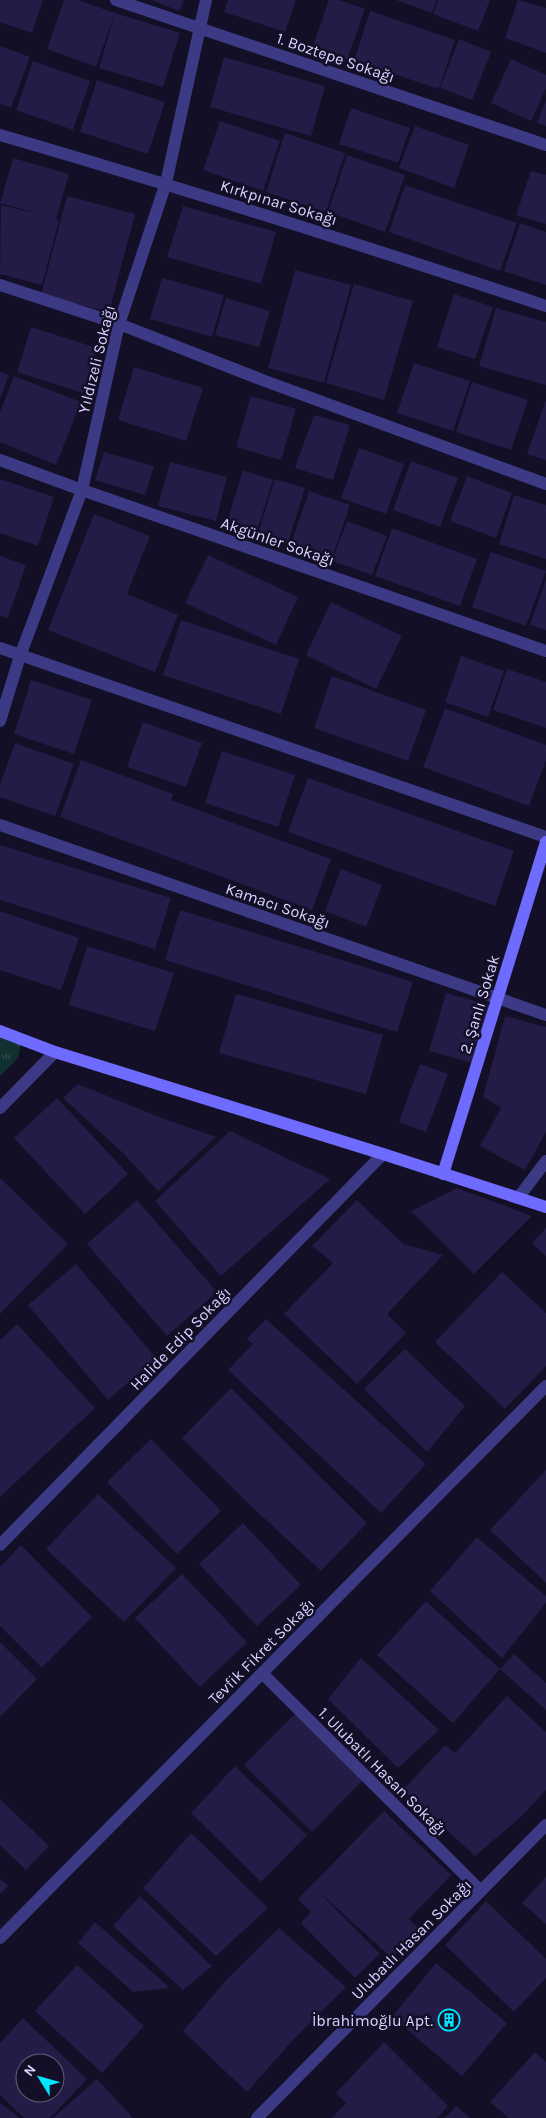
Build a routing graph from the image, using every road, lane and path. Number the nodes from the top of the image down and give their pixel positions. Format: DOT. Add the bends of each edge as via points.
graph roads {
  1 [pos="116,0"];
  2 [pos="206,0"];
  3 [pos="200,28"];
  4 [pos="0,135"];
  5 [pos="546,145"];
  6 [pos="166,183"];
  7 [pos="0,285"];
  8 [pos="546,306"];
  9 [pos="119,324"];
  10 [pos="0,460"];
  11 [pos="546,484"];
  12 [pos="82,490"];
  13 [pos="0,648"];
  14 [pos="546,651"];
  15 [pos="20,656"];
  16 [pos="0,721"];
  17 [pos="0,825"];
  18 [pos="546,837"];
  19 [pos="546,842"];
  20 [pos="497,999"];
  21 [pos="546,1015"];
  22 [pos="0,1031"];
  23 [pos="55,1052"];
  24 [pos="0,1108"];
  25 [pos="383,1154"];
  26 [pos="546,1160"];
  27 [pos="443,1174"];
  28 [pos="518,1198"];
  29 [pos="546,1207"];
  30 [pos="546,1386"];
  31 [pos="0,1545"];
  32 [pos="262,1673"];
  33 [pos="546,1825"];
  34 [pos="480,1891"];
  35 [pos="0,1938"];
  36 [pos="257,2118"];
  1 -- 3 [label="street, 1. Boztepe Sokağı"];
  2 -- 3 [label="street, Yıldızeli Sokağı"];
  3 -- 5 [label="street, 1. Boztepe Sokağı"];
  3 -- 6 [label="street, Yıldızeli Sokağı"];
  4 -- 6 [label="street, Kırkpınar Sokağı"];
  6 -- 8 [label="street, Kırkpınar Sokağı"];
  6 -- 9 [label="street, Yıldızeli Sokağı"];
  7 -- 9 [label="street"];
  9 -- 11 [label="street" via="274,385"];
  9 -- 12 [label="street, Yıldızeli Sokağı"];
  10 -- 12 [label="street, Akgünler Sokağı"];
  12 -- 14 [label="street, Akgünler Sokağı"];
  12 -- 15 [label="street, Yıldızeli Sokağı"];
  13 -- 15 [label="street"];
  15 -- 16 [label="street, Yıldızeli Sokağı"];
  15 -- 18 [label="street"];
  17 -- 20 [label="street, Kamacı Sokağı"];
  19 -- 20 [label="street, 2. Şanlı Sokak"];
  20 -- 21 [label="street, Kamacı Sokağı"];
  20 -- 27 [label="street, 2. Şanlı Sokak"];
  22 -- 23 [label="street"];
  23 -- 24 [label="street"];
  23 -- 25 [label="street"];
  25 -- 27 [label="street"];
  25 -- 31 [label="street, Halide Edip Sokağı"];
  26 -- 28 [label="street"];
  27 -- 28 [label="street"];
  28 -- 29 [label="street"];
  30 -- 32 [label="street, Tevfik Fikret Sokağı"];
  32 -- 34 [label="street, 1. Ulubatlı Hasan Sokağı"];
  32 -- 35 [label="street, Tevfik Fikret Sokağı"];
  33 -- 34 [label="street, Ulubatlı Hasan Sokağı"];
  34 -- 36 [label="street, Ulubatlı Hasan Sokağı"];
}
